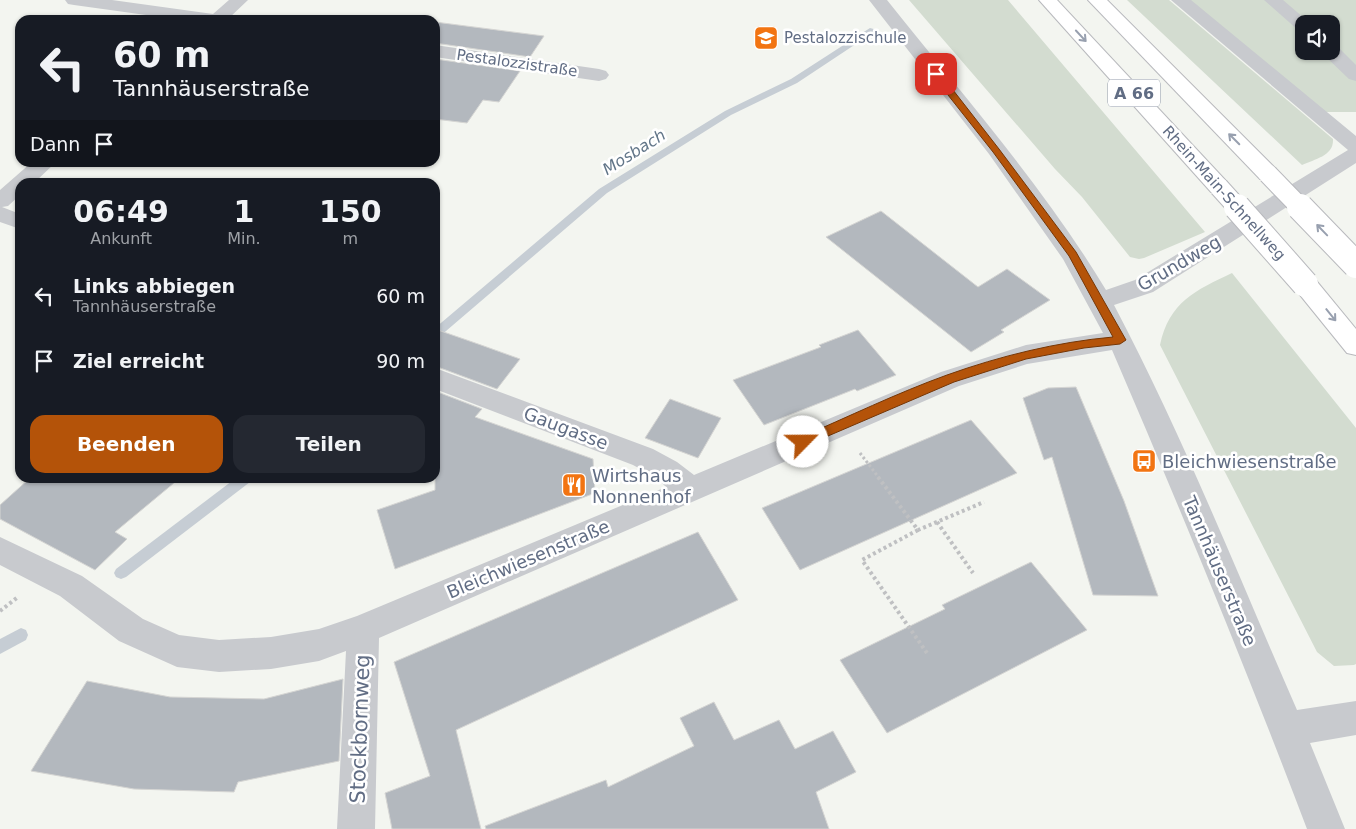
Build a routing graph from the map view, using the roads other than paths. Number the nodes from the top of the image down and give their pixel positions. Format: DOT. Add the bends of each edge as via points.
graph roads {
  1 [pos="74,0"];
  2 [pos="239,0"];
  3 [pos="878,0"];
  4 [pos="1048,0"];
  5 [pos="1097,0"];
  6 [pos="1180,0"];
  7 [pos="1273,0"];
  8 [pos="181,15"];
  9 [pos="222,15"];
  10 [pos="1295,18"];
  11 [pos="440,52"];
  12 [pos="1340,60"];
  13 [pos="1356,74"];
  14 [pos="598,75"];
  15 [pos="1356,79"];
  16 [pos="1356,146"];
  17 [pos="1356,154"];
  18 [pos="40,167"];
  19 [pos="27,178"];
  20 [pos="15,188"];
  21 [pos="0,201"];
  22 [pos="0,214"];
  23 [pos="15,220"];
  24 [pos="1356,265"];
  25 [pos="1100,301"];
  26 [pos="1120,340"];
  27 [pos="1356,346"];
  28 [pos="440,380"];
  29 [pos="691,490"];
  30 [pos="0,550"];
  31 [pos="364,629"];
  32 [pos="1356,718"];
  33 [pos="1287,729"];
  34 [pos="356,829"];
  35 [pos="1326,829"];
  1 -- 8 [label="street"];
  2 -- 9 [label="street"];
  3 -- 25 [label="street, Tannhäuserstraße" via="996,150 1073,255"];
  4 -- 27 [label="highway, Rhein-Main-Schnellweg / A 66, one-way, bridge" via="1219,187"];
  24 -- 5 [label="highway, A 66, one-way, bridge"];
  6 -- 16 [label="street"];
  7 -- 10 [label="street"];
  11 -- 14 [label="street, Pestalozzistraße"];
  12 -- 13 [label="street"];
  13 -- 15 [label="street"];
  17 -- 25 [label="street, Grundweg" via="1144,286"];
  18 -- 19 [label="street"];
  20 -- 21 [label="street"];
  22 -- 23 [label="street"];
  25 -- 26 [label="street, Tannhäuserstraße"];
  26 -- 29 [label="street, Bleichwiesenstraße" via="1017,358 950,379"];
  26 -- 33 [label="street, Tannhäuserstraße"];
  28 -- 29 [label="street, Gaugasse" via="643,457 668,470"];
  29 -- 31 [label="street, Bleichwiesenstraße"];
  30 -- 31 [label="street, Bleichwiesenstraße" via="71,586 131,630 177,651 219,656 272,653 319,644"];
  31 -- 34 [label="street, Stockbornweg"];
  32 -- 33 [label="street"];
  33 -- 35 [label="street, Tannhäuserstraße"];
}
